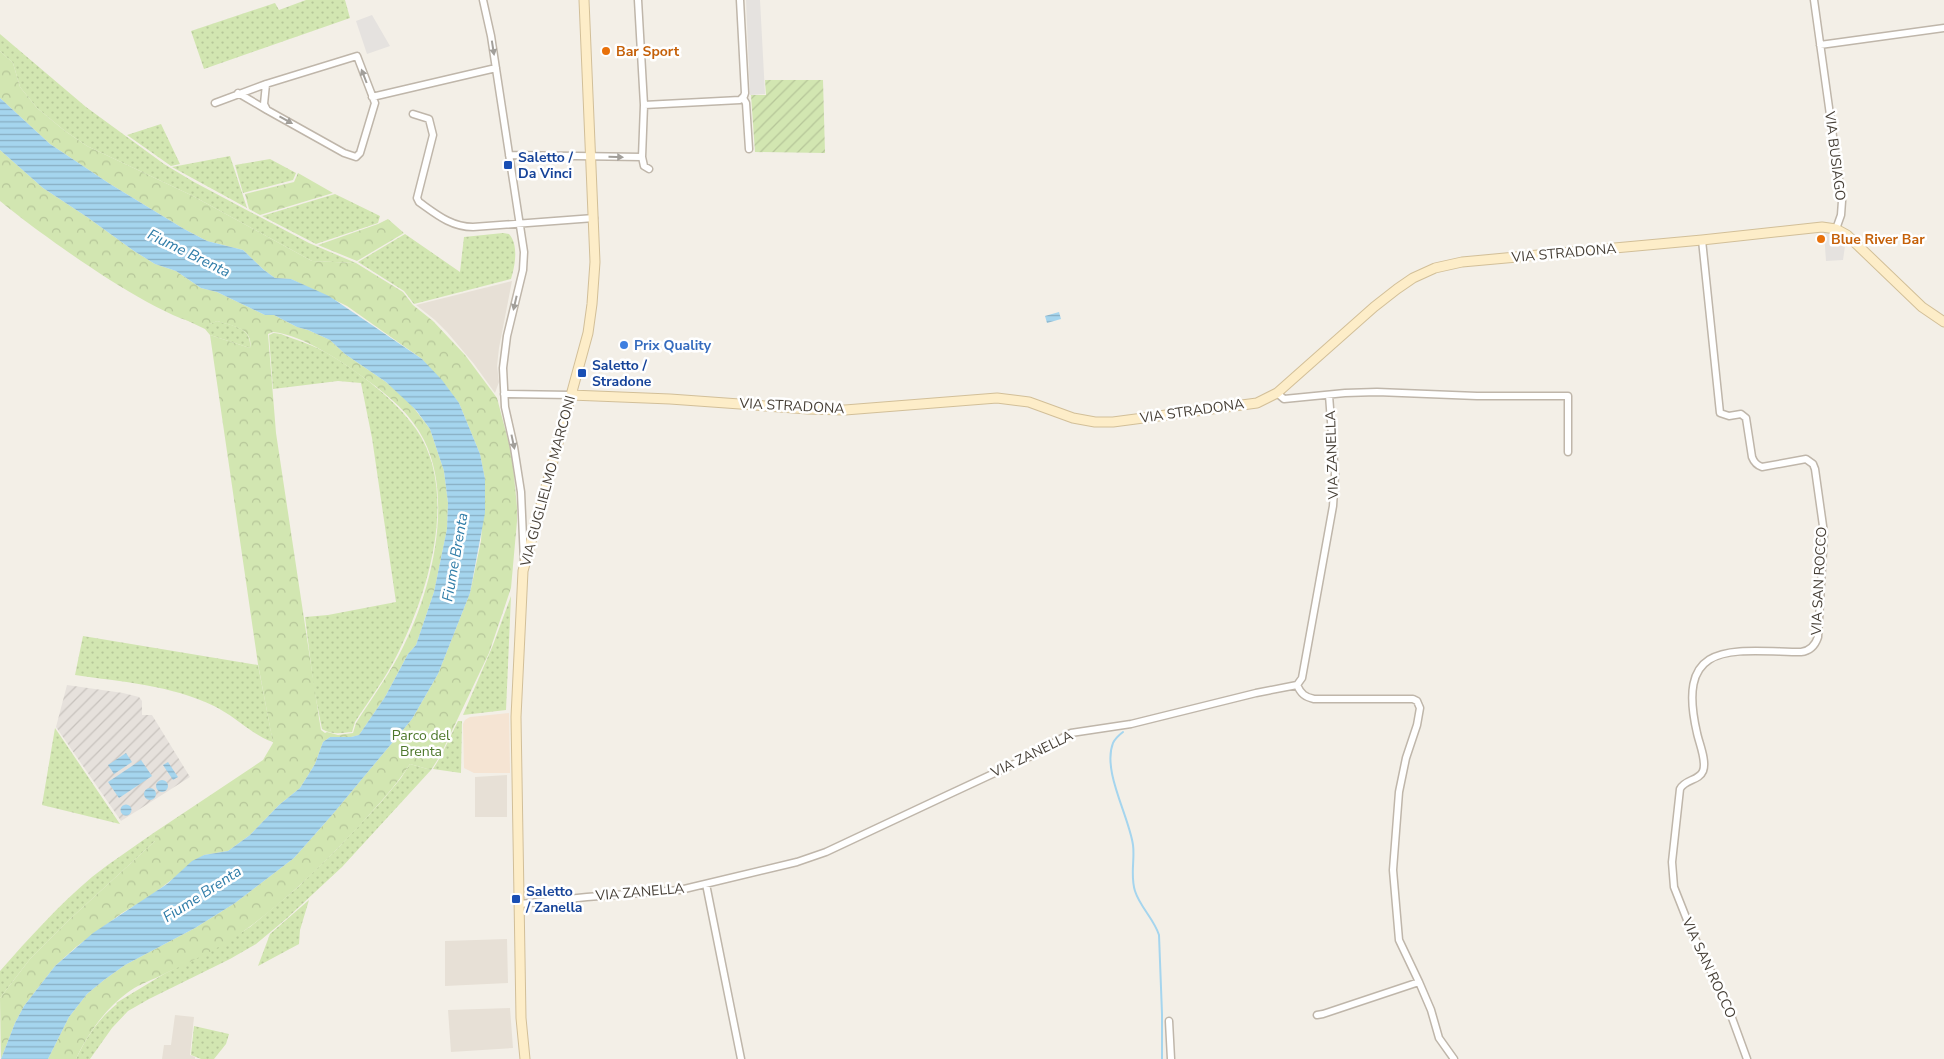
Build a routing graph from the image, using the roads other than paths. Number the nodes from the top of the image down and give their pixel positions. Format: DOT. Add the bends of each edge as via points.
graph roads {
  1 [pos="484,0"];
  2 [pos="584,0"];
  3 [pos="638,0"];
  4 [pos="740,0"];
  5 [pos="1814,0"];
  6 [pos="1944,28"];
  7 [pos="1820,46"];
  8 [pos="496,68"];
  9 [pos="266,84"];
  10 [pos="238,93"];
  11 [pos="372,97"];
  12 [pos="742,98"];
  13 [pos="215,103"];
  14 [pos="644,105"];
  15 [pos="267,110"];
  16 [pos="413,114"];
  17 [pos="749,149"];
  18 [pos="509,155"];
  19 [pos="590,157"];
  20 [pos="642,157"];
  21 [pos="649,169"];
  22 [pos="594,218"];
  23 [pos="520,223"];
  24 [pos="1836,229"];
  25 [pos="1702,240"];
  26 [pos="1944,322"];
  27 [pos="504,394"];
  28 [pos="1277,394"];
  29 [pos="571,395"];
  30 [pos="1329,395"];
  31 [pos="1568,452"];
  32 [pos="524,564"];
  33 [pos="1297,685"];
  34 [pos="706,884"];
  35 [pos="520,904"];
  36 [pos="1419,982"];
  37 [pos="1317,1015"];
  38 [pos="1169,1021"];
  39 [pos="525,1059"];
  40 [pos="741,1059"];
  41 [pos="1171,1059"];
  42 [pos="1454,1059"];
  43 [pos="1747,1059"];
  1 -- 8 [label="street, one-way"];
  2 -- 19 [label="street, VIA GUGLIELMO MARCONI"];
  3 -- 14 [label="street"];
  4 -- 12 [label="street" via="745,93"];
  5 -- 7 [label="street, VIA BUSIAGO"];
  6 -- 7 [label="street"];
  7 -- 24 [label="street, VIA BUSIAGO" via="1842,201"];
  8 -- 11 [label="street"];
  8 -- 18 [label="street"];
  9 -- 10 [label="street"];
  11 -- 9 [label="street, one-way" via="357,56"];
  9 -- 15 [label="street" via="264,104"];
  10 -- 13 [label="street"];
  10 -- 15 [label="street"];
  15 -- 11 [label="street, one-way" via="344,153 356,156 370,124 375,103"];
  12 -- 14 [label="street"];
  12 -- 17 [label="street" via="746,103"];
  14 -- 20 [label="street"];
  16 -- 23 [label="street" via="429,118 433,135 417,198 419,202 448,222 465,227"];
  18 -- 19 [label="street"];
  18 -- 23 [label="street"];
  19 -- 20 [label="street, one-way"];
  19 -- 22 [label="street, VIA GUGLIELMO MARCONI"];
  20 -- 21 [label="street" via="644,166"];
  22 -- 23 [label="street"];
  22 -- 29 [label="street, VIA GUGLIELMO MARCONI" via="591,317"];
  23 -- 27 [label="street, one-way" via="524,261 504,353"];
  24 -- 25 [label="street, VIA STRADONA" via="1822,227"];
  24 -- 26 [label="street"];
  25 -- 28 [label="street, VIA STRADONA" via="1462,262 1435,268 1413,278 1384,298"];
  25 -- 43 [label="street, VIA SAN ROCCO" via="1720,413 1729,416 1740,414 1746,418 1753,461 1758,466 1806,459 1813,464 1824,533 1819,629 1814,646 1801,652 1721,653 1702,665 1693,682 1695,722 1704,766 1700,775 1684,783 1680,789 1673,881 1690,930 1728,1007"];
  27 -- 29 [label="street, VIA STRADONA"];
  27 -- 32 [label="street, one-way" via="521,492"];
  28 -- 29 [label="street, VIA STRADONA" via="1257,403 1104,422 1073,418 1029,402 996,398 846,410"];
  28 -- 30 [label="street, VIA ZANELLA" via="1284,399"];
  29 -- 32 [label="street, VIA GUGLIELMO MARCONI"];
  30 -- 31 [label="street, VIA ZANELLA" via="1377,392 1568,396"];
  30 -- 33 [label="street, VIA ZANELLA" via="1335,475 1333,506 1302,678"];
  32 -- 35 [label="street, VIA GUGLIELMO MARCONI" via="516,717"];
  33 -- 34 [label="street, VIA ZANELLA" via="1138,722 1071,733 1029,757 826,852"];
  33 -- 36 [label="street" via="1306,697 1314,699 1413,699 1419,704 1417,725 1399,792 1392,870 1399,940"];
  34 -- 35 [label="street, VIA ZANELLA" via="664,892"];
  34 -- 40 [label="street"];
  35 -- 39 [label="street, VIA GUGLIELMO MARCONI" via="521,1018"];
  36 -- 37 [label="street"];
  36 -- 42 [label="street" via="1438,1038"];
  38 -- 41 [label="street"];
}
